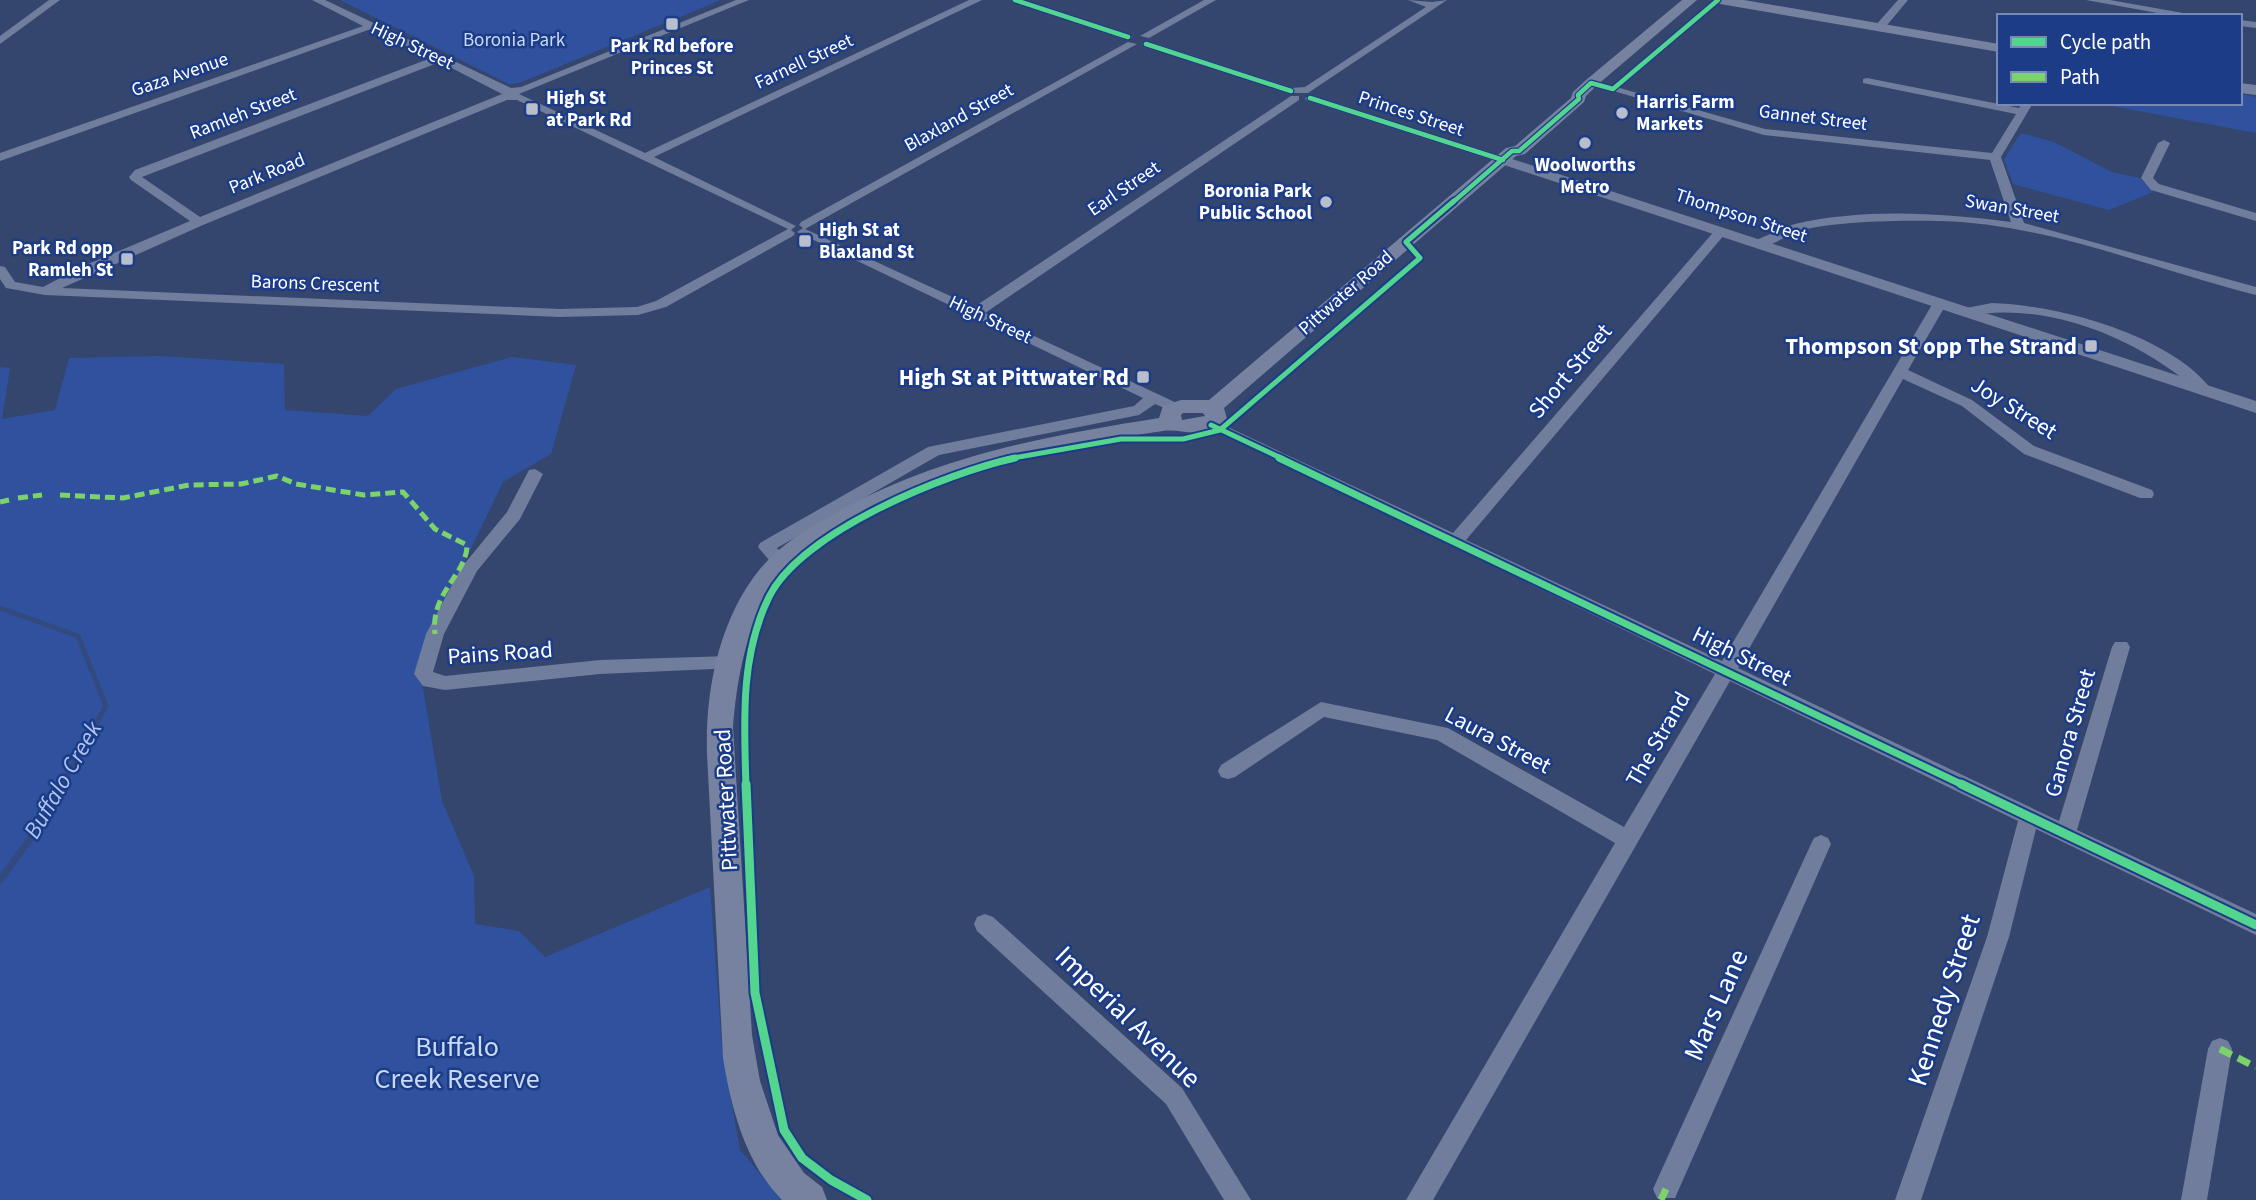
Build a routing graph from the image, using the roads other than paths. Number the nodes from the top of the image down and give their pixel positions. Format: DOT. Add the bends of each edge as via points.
graph roads {
  1 [pos="55,0"];
  2 [pos="317,0"];
  3 [pos="744,0"];
  4 [pos="976,0"];
  5 [pos="1015,0"];
  6 [pos="1212,0"];
  7 [pos="1413,0"];
  8 [pos="1690,0"];
  9 [pos="1720,0"];
  10 [pos="1903,0"];
  11 [pos="2091,0"];
  12 [pos="1438,3"];
  13 [pos="2181,14"];
  14 [pos="371,26"];
  15 [pos="1880,28"];
  16 [pos="1146,40"];
  17 [pos="0,41"];
  18 [pos="1130,41"];
  19 [pos="1997,48"];
  20 [pos="439,59"];
  21 [pos="1867,81"];
  22 [pos="1591,83"];
  23 [pos="514,94"];
  24 [pos="1293,94"];
  25 [pos="1309,94"];
  26 [pos="1997,103"];
  27 [pos="2007,105"];
  28 [pos="2025,108"];
  29 [pos="2164,143"];
  30 [pos="1507,155"];
  31 [pos="647,156"];
  32 [pos="0,157"];
  33 [pos="1995,157"];
  34 [pos="2256,217"];
  35 [pos="199,222"];
  36 [pos="2019,226"];
  37 [pos="797,229"];
  38 [pos="1721,231"];
  39 [pos="1759,244"];
  40 [pos="0,270"];
  41 [pos="45,291"];
  42 [pos="2256,291"];
  43 [pos="1940,303"];
  44 [pos="638,311"];
  45 [pos="1966,312"];
  46 [pos="975,313"];
  47 [pos="1900,372"];
  48 [pos="2205,390"];
  49 [pos="1153,397"];
  50 [pos="2256,407"];
  51 [pos="1173,415"];
  52 [pos="1211,416"];
  53 [pos="535,474"];
  54 [pos="2146,494"];
  55 [pos="1455,542"];
  56 [pos="780,562"];
  57 [pos="2121,647"];
  58 [pos="730,663"];
  59 [pos="1727,670"];
  60 [pos="1228,771"];
  61 [pos="2029,817"];
  62 [pos="2066,833"];
  63 [pos="1628,839"];
  64 [pos="1821,844"];
  65 [pos="985,923"];
  66 [pos="2256,925"];
  67 [pos="2220,1049"];
  68 [pos="1665,1189"];
  69 [pos="809,1200"];
  70 [pos="1238,1200"];
  71 [pos="1419,1200"];
  72 [pos="1908,1200"];
  73 [pos="2194,1200"];
  1 -- 17 [label="street"];
  2 -- 14 [label="street, High Street"];
  3 -- 23 [label="street, Park Road"];
  4 -- 31 [label="street, Farnell Street"];
  5 -- 18 [label="street"];
  6 -- 16 [label="street"];
  7 -- 12 [label="street"];
  8 -- 22 [label="main road, Pittwater Road"];
  9 -- 15 [label="main road"];
  10 -- 15 [label="street"];
  11 -- 13 [label="street"];
  12 -- 25 [label="street"];
  14 -- 20 [label="street, High Street"];
  14 -- 32 [label="street, Gaza Avenue"];
  15 -- 19 [label="main road"];
  16 -- 18 [label="street"];
  16 -- 24 [label="street"];
  18 -- 37 [label="street, Blaxland Street"];
  20 -- 23 [label="street, High Street"];
  20 -- 35 [label="street, Ramleh Street" via="135,177"];
  21 -- 26 [label="street"];
  22 -- 30 [label="main road, Pittwater Road" via="1519,152"];
  22 -- 33 [label="street, Gannet Street" via="1764,132"];
  23 -- 31 [label="street, High Street"];
  23 -- 35 [label="street, Park Road"];
  24 -- 25 [label="street, Princes Street"];
  24 -- 46 [label="street, Earl Street"];
  25 -- 30 [label="street, Princes Street"];
  27 -- 28 [label="street"];
  28 -- 33 [label="street"];
  29 -- 34 [label="street" via="2147,178 2155,187"];
  30 -- 38 [label="street, Thompson Street"];
  30 -- 52 [label="main road, Pittwater Road"];
  31 -- 37 [label="street, High Street"];
  33 -- 36 [label="street"];
  35 -- 41 [label="street, Park Road"];
  36 -- 39 [label="street, Swan Street" via="1923,216 1849,219 1795,228"];
  36 -- 42 [label="street, Swan Street"];
  37 -- 44 [label="street, Blaxland Street" via="661,304"];
  37 -- 46 [label="street, High Street"];
  38 -- 39 [label="street, Thompson Street"];
  38 -- 55 [label="street, Short Street"];
  39 -- 43 [label="street, Thompson Street"];
  40 -- 41 [label="street, Barons Crescent" via="11,285"];
  41 -- 44 [label="street, Barons Crescent" via="560,313"];
  43 -- 45 [label="street, Thompson Street"];
  43 -- 47 [label="street, The Strand"];
  45 -- 48 [label="street, Thompson Street"];
  45 -- 48 [label="street, Thompson Street" via="2013,305 2092,325 2162,354"];
  46 -- 49 [label="street, High Street"];
  47 -- 54 [label="street, Joy Street" via="1968,404 2029,450"];
  47 -- 59 [label="street, The Strand"];
  48 -- 50 [label="street, Thompson Street"];
  49 -- 51 [label="street, High Street"];
  49 -- 56 [label="street" via="1139,410 934,451 766,547"];
  51 -- 52 [label="main road, Pittwater Road" via="1185,427"];
  51 -- 56 [label="main road, Pittwater Road" via="1014,449 942,471 827,528"];
  52 -- 55 [label="street, High Street"];
  53 -- 58 [label="street, Pains Road" via="514,515 470,568 435,634 423,674 430,681 600,667"];
  55 -- 59 [label="street, High Street"];
  56 -- 58 [label="main road, Pittwater Road" via="744,614"];
  57 -- 62 [label="street, Ganora Street"];
  58 -- 69 [label="main road, Pittwater Road" via="720,727 738,1055 753,1115 770,1156 795,1190"];
  59 -- 61 [label="street, High Street"];
  59 -- 63 [label="street, The Strand"];
  60 -- 63 [label="street, Laura Street" via="1321,709 1441,733"];
  61 -- 62 [label="street, High Street"];
  61 -- 72 [label="street, Kennedy Street" via="1998,937"];
  62 -- 66 [label="street, High Street"];
  63 -- 71 [label="street, The Strand"];
  64 -- 68 [label="street, Mars Lane"];
  65 -- 70 [label="street, Imperial Avenue" via="1174,1096"];
  67 -- 73 [label="street"];
}
